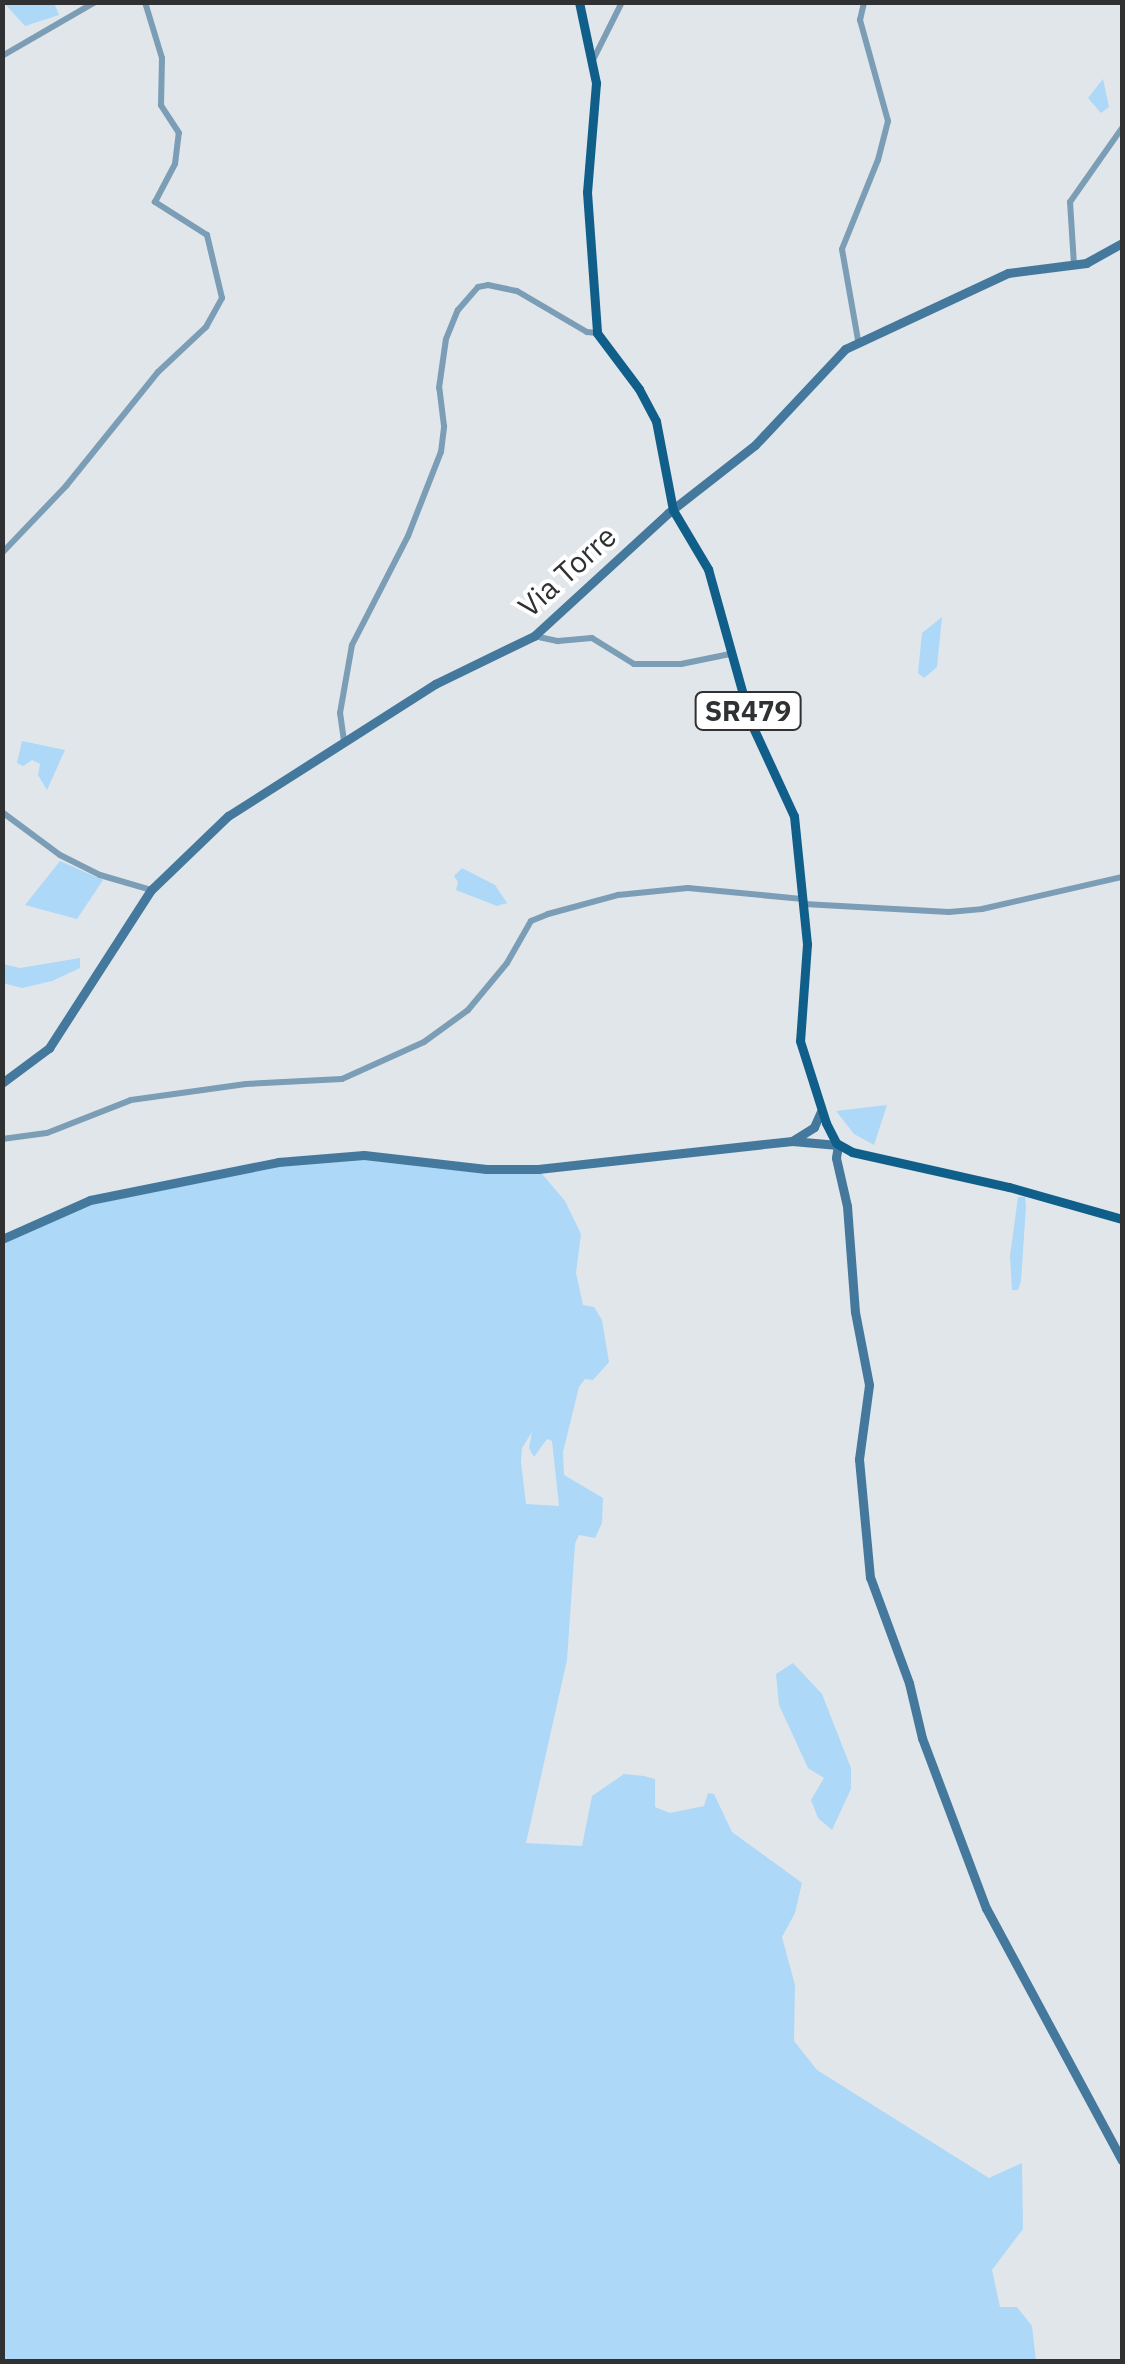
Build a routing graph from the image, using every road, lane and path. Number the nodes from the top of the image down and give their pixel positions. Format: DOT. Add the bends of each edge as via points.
graph roads {
  1 [pos="95,2"];
  2 [pos="145,2"];
  3 [pos="579,2"];
  4 [pos="622,2"];
  5 [pos="864,2"];
  6 [pos="2,56"];
  7 [pos="594,58"];
  8 [pos="1122,128"];
  9 [pos="1122,244"];
  10 [pos="1074,265"];
  11 [pos="597,333"];
  12 [pos="858,340"];
  13 [pos="674,510"];
  14 [pos="2,553"];
  15 [pos="534,636"];
  16 [pos="730,654"];
  17 [pos="344,742"];
  18 [pos="2,812"];
  19 [pos="1122,877"];
  20 [pos="151,890"];
  21 [pos="804,901"];
  22 [pos="2,1083"];
  23 [pos="821,1112"];
  24 [pos="2,1139"];
  25 [pos="792,1142"];
  26 [pos="838,1145"];
  27 [pos="1122,1219"];
  28 [pos="2,1239"];
  29 [pos="1122,2161"];
  1 -- 6 [label="street"];
  2 -- 14 [label="street" via="162,58 161,106 180,133 175,164 154,202 208,235 222,298 206,327 158,372"];
  3 -- 7 [label="main road"];
  4 -- 7 [label="street"];
  5 -- 12 [label="street" via="860,20 888,121 842,249"];
  7 -- 11 [label="main road" via="587,192"];
  8 -- 10 [label="street" via="1070,202"];
  9 -- 10 [label="main road, Via Torre"];
  10 -- 12 [label="main road, Via Torre" via="1008,273"];
  11 -- 13 [label="main road, SR479" via="651,410"];
  11 -- 17 [label="street" via="517,291 488,285 458,310 439,388 441,452 408,536 352,645 339,728"];
  12 -- 13 [label="main road, Via Torre" via="756,445"];
  13 -- 15 [label="main road, Via Torre"];
  13 -- 16 [label="main road, SR479" via="708,569"];
  15 -- 16 [label="street" via="592,638 634,664"];
  15 -- 17 [label="main road, Via Torre" via="436,684"];
  16 -- 21 [label="main road, SR479" via="751,723 794,816"];
  17 -- 20 [label="main road, Via Torre" via="237,809"];
  18 -- 20 [label="street" via="60,855"];
  19 -- 21 [label="street" via="965,910"];
  20 -- 22 [label="main road, Via Torre" via="49,1048"];
  21 -- 23 [label="main road, SR479" via="800,1041"];
  21 -- 24 [label="street" via="688,888 618,894 548,914 531,922 468,1010 424,1042 342,1079 131,1100 47,1132"];
  23 -- 25 [label="main road" via="814,1127"];
  23 -- 26 [label="main road, SR479"];
  25 -- 26 [label="main road"];
  25 -- 28 [label="main road" via="528,1170 364,1156 278,1162 90,1200"];
  26 -- 27 [label="main road"];
  26 -- 29 [label="main road" via="854,1312 869,1385 860,1459 870,1577 986,1908"];
}
